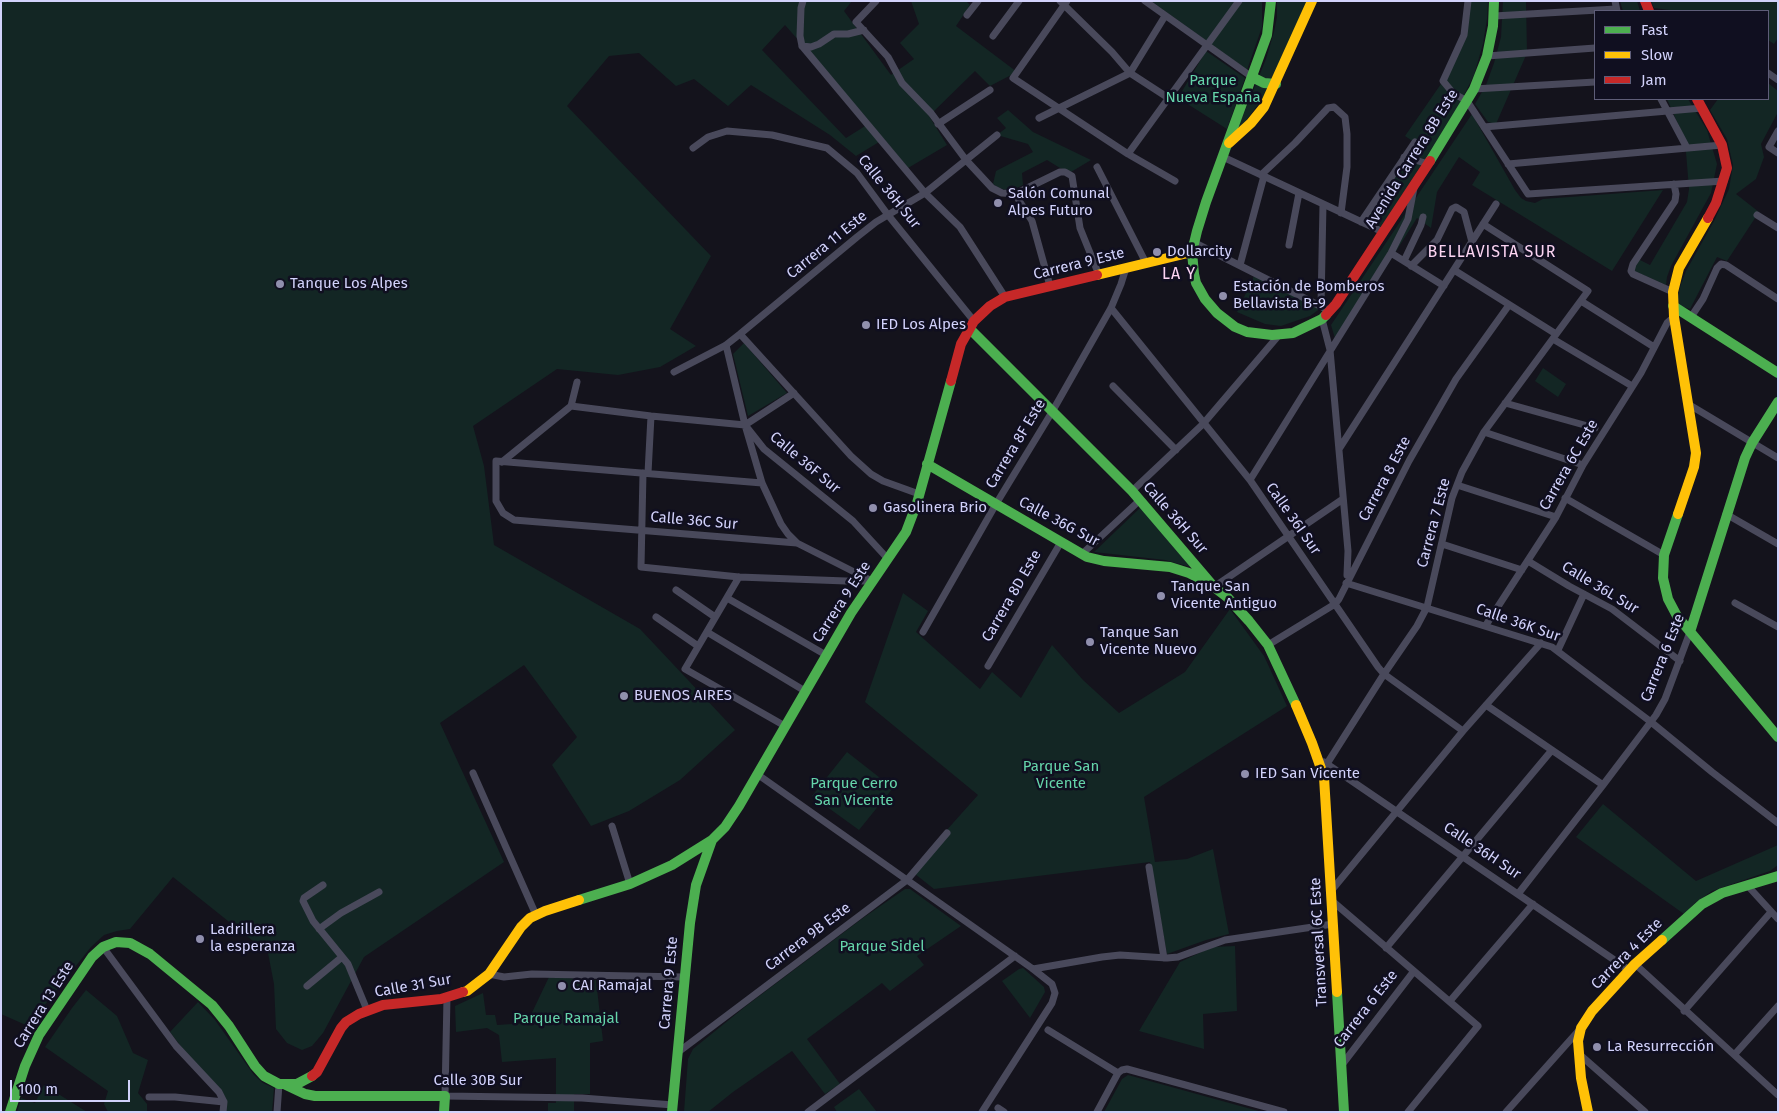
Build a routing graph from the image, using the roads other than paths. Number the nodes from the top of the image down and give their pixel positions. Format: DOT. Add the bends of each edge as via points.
graph roads {
  1 [pos="803,1"];
  2 [pos="876,1"];
  3 [pos="978,1"];
  4 [pos="1019,1"];
  5 [pos="1145,1"];
  6 [pos="1239,1"];
  7 [pos="1271,1"];
  8 [pos="1312,1"];
  9 [pos="1468,1"];
  10 [pos="1494,1"];
  11 [pos="1615,1"];
  12 [pos="1064,2"];
  13 [pos="1617,10"];
  14 [pos="1594,11"];
  15 [pos="968,14"];
  16 [pos="1165,16"];
  17 [pos="1494,16"];
  18 [pos="864,30"];
  19 [pos="993,36"];
  20 [pos="1206,45"];
  21 [pos="802,46"];
  22 [pos="1594,48"];
  23 [pos="1487,56"];
  24 [pos="1130,74"];
  25 [pos="1252,77"];
  26 [pos="1594,82"];
  27 [pos="1276,84"];
  28 [pos="1474,89"];
  29 [pos="990,90"];
  30 [pos="1170,99"];
  31 [pos="1662,100"];
  32 [pos="1468,102"];
  33 [pos="1699,103"];
  34 [pos="1058,108"];
  35 [pos="1667,111"];
  36 [pos="1039,118"];
  37 [pos="938,124"];
  38 [pos="1484,127"];
  39 [pos="1778,131"];
  40 [pos="997,135"];
  41 [pos="1414,142"];
  42 [pos="1227,144"];
  43 [pos="1722,145"];
  44 [pos="694,148"];
  45 [pos="1686,148"];
  46 [pos="1778,153"];
  47 [pos="1128,154"];
  48 [pos="1223,157"];
  49 [pos="1404,157"];
  50 [pos="966,160"];
  51 [pos="1429,164"];
  52 [pos="1508,164"];
  53 [pos="1097,167"];
  54 [pos="1262,175"];
  55 [pos="1175,181"];
  56 [pos="1724,181"];
  57 [pos="1674,184"];
  58 [pos="1414,185"];
  59 [pos="925,193"];
  60 [pos="1299,193"];
  61 [pos="1015,194"];
  62 [pos="1323,204"];
  63 [pos="1496,204"];
  64 [pos="1341,212"];
  65 [pos="888,215"];
  66 [pos="1757,215"];
  67 [pos="1423,217"];
  68 [pos="1362,222"];
  69 [pos="1483,224"];
  70 [pos="1778,228"];
  71 [pos="1383,232"];
  72 [pos="1472,242"];
  73 [pos="1290,245"];
  74 [pos="1193,247"];
  75 [pos="1391,253"];
  76 [pos="1404,261"];
  77 [pos="1146,263"];
  78 [pos="1240,265"];
  79 [pos="1411,266"];
  80 [pos="1126,268"];
  81 [pos="1454,270"];
  82 [pos="1099,274"];
  83 [pos="1050,286"];
  84 [pos="1444,286"];
  85 [pos="1673,292"];
  86 [pos="1005,297"];
  87 [pos="1778,299"];
  88 [pos="1581,300"];
  89 [pos="1509,305"];
  90 [pos="1111,308"];
  91 [pos="1326,308"];
  92 [pos="1674,311"];
  93 [pos="1691,317"];
  94 [pos="1322,319"];
  95 [pos="971,325"];
  96 [pos="740,334"];
  97 [pos="1280,335"];
  98 [pos="1555,336"];
  99 [pos="726,344"];
  100 [pos="1654,347"];
  101 [pos="1330,350"];
  102 [pos="674,372"];
  103 [pos="1778,373"];
  104 [pos="577,382"];
  105 [pos="1113,386"];
  106 [pos="1632,386"];
  107 [pos="794,394"];
  108 [pos="1778,402"];
  109 [pos="1505,403"];
  110 [pos="1688,404"];
  111 [pos="571,406"];
  112 [pos="1052,412"];
  113 [pos="651,416"];
  114 [pos="1203,424"];
  115 [pos="745,425"];
  116 [pos="1595,428"];
  117 [pos="1484,432"];
  118 [pos="1752,443"];
  119 [pos="1340,449"];
  120 [pos="1176,450"];
  121 [pos="1778,458"];
  122 [pos="499,461"];
  123 [pos="927,464"];
  124 [pos="1583,465"];
  125 [pos="646,473"];
  126 [pos="1250,480"];
  127 [pos="762,483"];
  128 [pos="1457,485"];
  129 [pos="1132,491"];
  130 [pos="919,494"];
  131 [pos="1565,498"];
  132 [pos="1343,499"];
  133 [pos="1140,500"];
  134 [pos="996,504"];
  135 [pos="1726,514"];
  136 [pos="1556,517"];
  137 [pos="642,530"];
  138 [pos="1288,535"];
  139 [pos="1061,542"];
  140 [pos="798,543"];
  141 [pos="1442,544"];
  142 [pos="1778,544"];
  143 [pos="1082,554"];
  144 [pos="888,559"];
  145 [pos="1663,560"];
  146 [pos="1528,561"];
  147 [pos="1522,570"];
  148 [pos="739,577"];
  149 [pos="872,581"];
  150 [pos="1346,583"];
  151 [pos="1214,587"];
  152 [pos="676,590"];
  153 [pos="1584,594"];
  154 [pos="727,598"];
  155 [pos="1735,603"];
  156 [pos="1335,604"];
  157 [pos="1427,607"];
  158 [pos="656,617"];
  159 [pos="715,617"];
  160 [pos="1486,626"];
  161 [pos="1778,627"];
  162 [pos="707,632"];
  163 [pos="924,632"];
  164 [pos="1690,632"];
  165 [pos="1541,643"];
  166 [pos="1268,645"];
  167 [pos="698,646"];
  168 [pos="1558,650"];
  169 [pos="826,655"];
  170 [pos="1680,661"];
  171 [pos="988,666"];
  172 [pos="1384,674"];
  173 [pos="805,691"];
  174 [pos="1486,705"];
  175 [pos="1651,722"];
  176 [pos="785,726"];
  177 [pos="1463,731"];
  178 [pos="1778,737"];
  179 [pos="1552,750"];
  180 [pos="1325,767"];
  181 [pos="473,773"];
  182 [pos="757,774"];
  183 [pos="1603,785"];
  184 [pos="1396,810"];
  185 [pos="1778,823"];
  186 [pos="612,826"];
  187 [pos="947,832"];
  188 [pos="712,840"];
  189 [pos="1463,856"];
  190 [pos="1149,867"];
  191 [pos="1778,876"];
  192 [pos="907,880"];
  193 [pos="630,884"];
  194 [pos="323,885"];
  195 [pos="1747,885"];
  196 [pos="379,892"];
  197 [pos="1518,894"];
  198 [pos="1331,895"];
  199 [pos="1533,904"];
  200 [pos="1771,912"];
  201 [pos="536,915"];
  202 [pos="1778,919"];
  203 [pos="1333,924"];
  204 [pos="320,929"];
  205 [pos="103,947"];
  206 [pos="1386,948"];
  207 [pos="1015,956"];
  208 [pos="342,957"];
  209 [pos="1164,958"];
  210 [pos="1632,967"];
  211 [pos="1033,969"];
  212 [pos="1414,971"];
  213 [pos="489,974"];
  214 [pos="684,977"];
  215 [pos="307,986"];
  216 [pos="447,997"];
  217 [pos="1450,1001"];
  218 [pos="1778,1006"];
  219 [pos="368,1010"];
  220 [pos="1684,1011"];
  221 [pos="1581,1028"];
  222 [pos="1048,1030"];
  223 [pos="677,1053"];
  224 [pos="1579,1054"];
  225 [pos="1735,1054"];
  226 [pos="1341,1066"];
  227 [pos="1118,1073"];
  228 [pos="282,1084"];
  229 [pos="1778,1095"];
  230 [pos="445,1096"];
  231 [pos="149,1097"];
  232 [pos="224,1102"];
  233 [pos="672,1108"];
  234 [pos="1507,1111"];
  235 [pos="10,1112"];
  236 [pos="223,1112"];
  237 [pos="277,1112"];
  238 [pos="444,1112"];
  239 [pos="808,1112"];
  240 [pos="982,1112"];
  241 [pos="1097,1112"];
  242 [pos="1284,1112"];
  243 [pos="1344,1112"];
  244 [pos="1408,1112"];
  245 [pos="1588,1112"];
  246 [pos="1645,1112"];
  1 -- 21 [label="street"];
  2 -- 18 [label="street" via="856,22"];
  3 -- 15 [label="street"];
  4 -- 19 [label="street"];
  5 -- 16 [label="street"];
  6 -- 20 [label="street"];
  7 -- 25 [label="main road" via="1267,35"];
  8 -- 27 [label="main road"];
  9 -- 32 [label="street" via="1464,36 1443,81"];
  10 -- 17 [label="main road, Avenida Carrera 8B Este"];
  11 -- 13 [label="street"];
  12 -- 24 [label="street"];
  12 -- 34 [label="street" via="1013,78"];
  14 -- 17 [label="street"];
  16 -- 20 [label="street"];
  16 -- 24 [label="street"];
  17 -- 23 [label="main road, Avenida Carrera 8B Este"];
  18 -- 21 [label="street" via="834,34 819,44"];
  18 -- 37 [label="street" via="888,57 902,83 931,112"];
  20 -- 25 [label="street"];
  20 -- 30 [label="street"];
  21 -- 59 [label="street"];
  22 -- 23 [label="street"];
  23 -- 28 [label="main road, Avenida Carrera 8B Este"];
  24 -- 30 [label="street"];
  24 -- 34 [label="street"];
  25 -- 27 [label="main road"];
  25 -- 42 [label="main road"];
  26 -- 28 [label="street"];
  27 -- 42 [label="main road" via="1259,114"];
  28 -- 32 [label="main road, Avenida Carrera 8B Este"];
  29 -- 37 [label="street"];
  30 -- 47 [label="street"];
  31 -- 35 [label="street"];
  32 -- 38 [label="street"];
  32 -- 51 [label="main road, Avenida Carrera 8B Este"];
  33 -- 35 [label="street"];
  33 -- 43 [label="main road"];
  34 -- 36 [label="street"];
  34 -- 47 [label="street"];
  35 -- 38 [label="street"];
  35 -- 45 [label="street"];
  37 -- 50 [label="street"];
  38 -- 52 [label="street"];
  39 -- 46 [label="street" via="1769,147"];
  40 -- 50 [label="street, Carrera 11 Este"];
  41 -- 49 [label="street"];
  42 -- 48 [label="main road"];
  43 -- 45 [label="street"];
  43 -- 56 [label="main road" via="1726,159"];
  44 -- 65 [label="street, Calle 36H Sur" via="708,137 727,131 772,136 828,148 858,173"];
  45 -- 52 [label="street"];
  47 -- 55 [label="street"];
  48 -- 54 [label="street"];
  48 -- 74 [label="main road"];
  49 -- 51 [label="street"];
  49 -- 68 [label="street"];
  50 -- 59 [label="street, Carrera 11 Este"];
  50 -- 61 [label="street" via="992,188"];
  51 -- 58 [label="main road, Avenida Carrera 8B Este"];
  52 -- 57 [label="street" via="1528,194"];
  53 -- 77 [label="street"];
  54 -- 60 [label="street"];
  54 -- 64 [label="street" via="1328,108 1334,107 1344,116 1347,134 1347,167"];
  54 -- 78 [label="street"];
  56 -- 57 [label="street"];
  56 -- 85 [label="main road" via="1716,203 1679,268"];
  57 -- 85 [label="street" via="1675,201 1631,271"];
  58 -- 71 [label="main road, Avenida Carrera 8B Este"];
  58 -- 75 [label="street" via="1408,219"];
  59 -- 65 [label="street, Carrera 11 Este"];
  59 -- 86 [label="street" via="960,227"];
  60 -- 62 [label="street"];
  60 -- 73 [label="street"];
  61 -- 82 [label="street" via="1060,172 1072,176 1080,228"];
  61 -- 83 [label="street" via="1032,221"];
  62 -- 64 [label="street"];
  62 -- 91 [label="street"];
  63 -- 69 [label="street"];
  64 -- 68 [label="street"];
  65 -- 95 [label="street, Calle 36H Sur"];
  65 -- 96 [label="street, Carrera 11 Este"];
  66 -- 70 [label="street"];
  67 -- 76 [label="street"];
  68 -- 71 [label="street"];
  69 -- 72 [label="street"];
  69 -- 88 [label="street, Carrera 7 Este" via="1588,290"];
  71 -- 91 [label="main road, Avenida Carrera 8B Este"];
  72 -- 79 [label="street" via="1464,212 1456,207 1449,213 1437,240"];
  72 -- 81 [label="street"];
  74 -- 77 [label="main road, Carrera 9 Este"];
  74 -- 78 [label="street"];
  74 -- 97 [label="main road" via="1196,283 1217,313 1247,332"];
  75 -- 76 [label="street"];
  75 -- 101 [label="street"];
  76 -- 79 [label="street"];
  77 -- 80 [label="main road, Carrera 9 Este"];
  78 -- 91 [label="street"];
  79 -- 84 [label="street"];
  80 -- 82 [label="main road, Carrera 9 Este"];
  80 -- 90 [label="street, Carrera 8F Este"];
  81 -- 84 [label="street"];
  81 -- 89 [label="street"];
  82 -- 83 [label="main road, Carrera 9 Este"];
  83 -- 86 [label="main road, Carrera 9 Este"];
  84 -- 119 [label="street"];
  85 -- 92 [label="main road"];
  86 -- 95 [label="main road, Carrera 9 Este" via="990,306"];
  87 -- 93 [label="street" via="1726,265 1719,265"];
  88 -- 98 [label="street, Carrera 7 Este"];
  88 -- 100 [label="street"];
  89 -- 98 [label="street"];
  89 -- 150 [label="street, Carrera 8 Este" via="1452,388 1408,461"];
  90 -- 112 [label="street, Carrera 8F Este"];
  90 -- 114 [label="street, Calle 36I Sur"];
  91 -- 94 [label="main road, Avenida Carrera 8B Este"];
  92 -- 93 [label="main road"];
  92 -- 100 [label="street, Carrera 6C Este"];
  92 -- 110 [label="main road"];
  93 -- 103 [label="main road"];
  94 -- 97 [label="main road" via="1304,329"];
  94 -- 101 [label="street"];
  95 -- 112 [label="main road, Calle 36H Sur"];
  95 -- 123 [label="main road, Carrera 9 Este" via="961,344"];
  96 -- 99 [label="street, Carrera 11 Este"];
  96 -- 107 [label="street"];
  97 -- 114 [label="street"];
  98 -- 106 [label="street"];
  98 -- 109 [label="street, Carrera 7 Este"];
  99 -- 102 [label="street, Carrera 11 Este"];
  99 -- 115 [label="street"];
  100 -- 106 [label="street, Carrera 6C Este"];
  101 -- 119 [label="street"];
  101 -- 126 [label="street"];
  104 -- 111 [label="street"];
  105 -- 120 [label="street"];
  106 -- 124 [label="street, Carrera 6C Este"];
  107 -- 115 [label="street"];
  107 -- 130 [label="street" via="871,474"];
  108 -- 118 [label="main road, Carrera 6 Este"];
  109 -- 116 [label="street"];
  109 -- 117 [label="street, Carrera 7 Este"];
  110 -- 118 [label="street"];
  110 -- 145 [label="main road" via="1696,445 1695,460"];
  111 -- 113 [label="street"];
  111 -- 122 [label="street"];
  112 -- 129 [label="main road, Calle 36H Sur"];
  112 -- 134 [label="street, Carrera 8F Este"];
  113 -- 115 [label="street"];
  113 -- 125 [label="street"];
  114 -- 120 [label="street"];
  114 -- 126 [label="street, Calle 36I Sur"];
  115 -- 127 [label="street"];
  115 -- 144 [label="street, Calle 36F Sur" via="764,449 853,521"];
  117 -- 124 [label="street"];
  117 -- 128 [label="street, Carrera 7 Este"];
  118 -- 121 [label="street"];
  118 -- 135 [label="main road, Carrera 6 Este"];
  119 -- 132 [label="street"];
  120 -- 129 [label="street"];
  122 -- 125 [label="street"];
  122 -- 137 [label="street, Calle 36C Sur" via="496,501 506,516 519,521"];
  123 -- 130 [label="main road, Carrera 9 Este"];
  123 -- 134 [label="main road, Calle 36G Sur"];
  124 -- 131 [label="street, Carrera 6C Este"];
  125 -- 127 [label="street"];
  125 -- 137 [label="street"];
  126 -- 138 [label="street, Calle 36I Sur"];
  127 -- 140 [label="street" via="781,524"];
  128 -- 136 [label="street"];
  128 -- 141 [label="street, Carrera 7 Este"];
  129 -- 133 [label="main road, Calle 36H Sur"];
  130 -- 144 [label="main road, Carrera 9 Este" via="906,532"];
  131 -- 136 [label="street, Carrera 6C Este"];
  131 -- 145 [label="street"];
  132 -- 138 [label="street"];
  132 -- 150 [label="street" via="1348,551"];
  133 -- 143 [label="street"];
  133 -- 151 [label="main road, Calle 36H Sur"];
  134 -- 139 [label="main road, Calle 36G Sur"];
  134 -- 163 [label="street, Carrera 8F Este"];
  135 -- 142 [label="street"];
  135 -- 164 [label="main road, Carrera 6 Este"];
  136 -- 146 [label="street, Carrera 6C Este"];
  137 -- 140 [label="street, Calle 36C Sur"];
  137 -- 148 [label="street" via="641,567"];
  138 -- 151 [label="street"];
  138 -- 156 [label="street, Calle 36I Sur"];
  139 -- 143 [label="main road, Calle 36G Sur"];
  139 -- 171 [label="street, Carrera 8D Este"];
  140 -- 149 [label="street, Calle 36C Sur"];
  141 -- 147 [label="street"];
  141 -- 157 [label="street, Carrera 7 Este"];
  143 -- 151 [label="main road, Calle 36G Sur" via="1104,561 1170,567"];
  144 -- 149 [label="main road, Carrera 9 Este"];
  145 -- 164 [label="main road" via="1662,578 1668,599"];
  146 -- 147 [label="street, Carrera 6C Este"];
  146 -- 153 [label="street, Calle 36L Sur"];
  147 -- 160 [label="street, Carrera 6C Este"];
  148 -- 149 [label="street"];
  148 -- 154 [label="street"];
  149 -- 169 [label="main road, Carrera 9 Este"];
  150 -- 156 [label="street, Carrera 8 Este"];
  150 -- 157 [label="street, Calle 36K Sur"];
  151 -- 166 [label="main road, Calle 36H Sur" via="1239,609"];
  152 -- 159 [label="street"];
  153 -- 168 [label="street"];
  153 -- 170 [label="street, Calle 36L Sur" via="1612,609"];
  154 -- 159 [label="street"];
  154 -- 169 [label="street"];
  155 -- 161 [label="street"];
  156 -- 166 [label="street"];
  156 -- 172 [label="street, Calle 36I Sur"];
  157 -- 160 [label="street, Calle 36K Sur"];
  157 -- 172 [label="street, Carrera 7 Este"];
  158 -- 167 [label="street"];
  159 -- 162 [label="street"];
  160 -- 165 [label="street, Calle 36K Sur"];
  162 -- 167 [label="street"];
  162 -- 173 [label="street"];
  164 -- 170 [label="street, Carrera 6 Este"];
  164 -- 178 [label="main road"];
  165 -- 168 [label="street, Calle 36K Sur"];
  165 -- 174 [label="street"];
  166 -- 180 [label="main road, Calle 36H Sur"];
  167 -- 176 [label="street" via="685,669"];
  168 -- 175 [label="street, Calle 36K Sur"];
  169 -- 173 [label="main road, Carrera 9 Este"];
  170 -- 175 [label="street, Carrera 6 Este" via="1665,699"];
  172 -- 177 [label="street, Calle 36I Sur"];
  172 -- 180 [label="street, Carrera 7 Este"];
  173 -- 176 [label="main road, Carrera 9 Este"];
  174 -- 177 [label="street"];
  174 -- 179 [label="street"];
  175 -- 183 [label="street, Carrera 6 Este"];
  175 -- 185 [label="street, Calle 36K Sur"];
  176 -- 182 [label="main road, Carrera 9 Este"];
  177 -- 184 [label="street"];
  179 -- 183 [label="street"];
  179 -- 189 [label="street"];
  180 -- 184 [label="street, Calle 36H Sur"];
  180 -- 198 [label="main road, Transversal 6C Este"];
  181 -- 201 [label="street"];
  182 -- 188 [label="main road, Carrera 9 Este" via="732,817"];
  182 -- 192 [label="street"];
  183 -- 197 [label="street, Carrera 6 Este"];
  184 -- 189 [label="street, Calle 36H Sur"];
  184 -- 198 [label="street"];
  186 -- 193 [label="street"];
  187 -- 192 [label="street, Carrera 9B Este"];
  188 -- 193 [label="main road, Calle 31 Sur" via="672,865"];
  188 -- 214 [label="main road, Carrera 9 Este" via="693,900"];
  189 -- 197 [label="street, Calle 36H Sur"];
  189 -- 206 [label="street"];
  190 -- 209 [label="street"];
  191 -- 195 [label="main road, Carrera 4 Este"];
  192 -- 207 [label="street"];
  192 -- 223 [label="street, Carrera 9B Este"];
  193 -- 201 [label="main road, Calle 31 Sur"];
  194 -- 204 [label="street" via="303,901"];
  195 -- 200 [label="street"];
  195 -- 210 [label="main road, Carrera 4 Este" via="1702,904"];
  196 -- 204 [label="street"];
  197 -- 199 [label="street, Calle 36H Sur"];
  198 -- 203 [label="main road, Transversal 6C Este"];
  198 -- 206 [label="street"];
  199 -- 210 [label="street, Calle 36H Sur"];
  199 -- 217 [label="street"];
  200 -- 202 [label="street"];
  200 -- 220 [label="street"];
  201 -- 213 [label="main road, Calle 31 Sur" via="521,927"];
  203 -- 209 [label="street" via="1225,940 1178,957"];
  203 -- 226 [label="main road, Transversal 6C Este"];
  204 -- 208 [label="street"];
  205 -- 228 [label="main road" via="124,942 150,954 212,1005 259,1071 268,1079"];
  205 -- 232 [label="street" via="176,1046 219,1092"];
  205 -- 235 [label="main road, Carrera 13 Este" via="92,957 39,1035"];
  206 -- 212 [label="street"];
  207 -- 211 [label="street"];
  207 -- 239 [label="street"];
  208 -- 215 [label="street"];
  208 -- 219 [label="street"];
  209 -- 211 [label="street" via="1120,956"];
  210 -- 220 [label="street, Calle 36H Sur"];
  210 -- 221 [label="main road, Carrera 4 Este"];
  211 -- 240 [label="street" via="1052,984 1054,996"];
  212 -- 217 [label="street"];
  212 -- 226 [label="street, Carrera 6 Este"];
  213 -- 214 [label="street" via="504,977 532,974"];
  213 -- 216 [label="main road, Calle 31 Sur" via="474,987"];
  214 -- 223 [label="main road, Carrera 9 Este"];
  216 -- 219 [label="main road, Calle 31 Sur"];
  216 -- 230 [label="street"];
  217 -- 244 [label="street" via="1478,1026"];
  218 -- 225 [label="street"];
  219 -- 228 [label="main road, Calle 31 Sur" via="346,1022 313,1076 302,1082"];
  220 -- 225 [label="street, Calle 36H Sur"];
  221 -- 224 [label="main road, Carrera 4 Este"];
  221 -- 234 [label="street"];
  222 -- 227 [label="street"];
  223 -- 233 [label="main road, Carrera 9 Este"];
  224 -- 245 [label="main road, Carrera 4 Este"];
  224 -- 246 [label="street"];
  225 -- 229 [label="street, Calle 36H Sur"];
  226 -- 243 [label="main road, Transversal 6C Este"];
  227 -- 241 [label="street"];
  227 -- 242 [label="street" via="1130,1069"];
  228 -- 230 [label="main road, Calle 30B Sur" via="315,1096"];
  228 -- 237 [label="street"];
  230 -- 233 [label="street, Calle 30B Sur" via="573,1098"];
  230 -- 238 [label="main road"];
  231 -- 232 [label="street"];
  232 -- 236 [label="street"];
}
